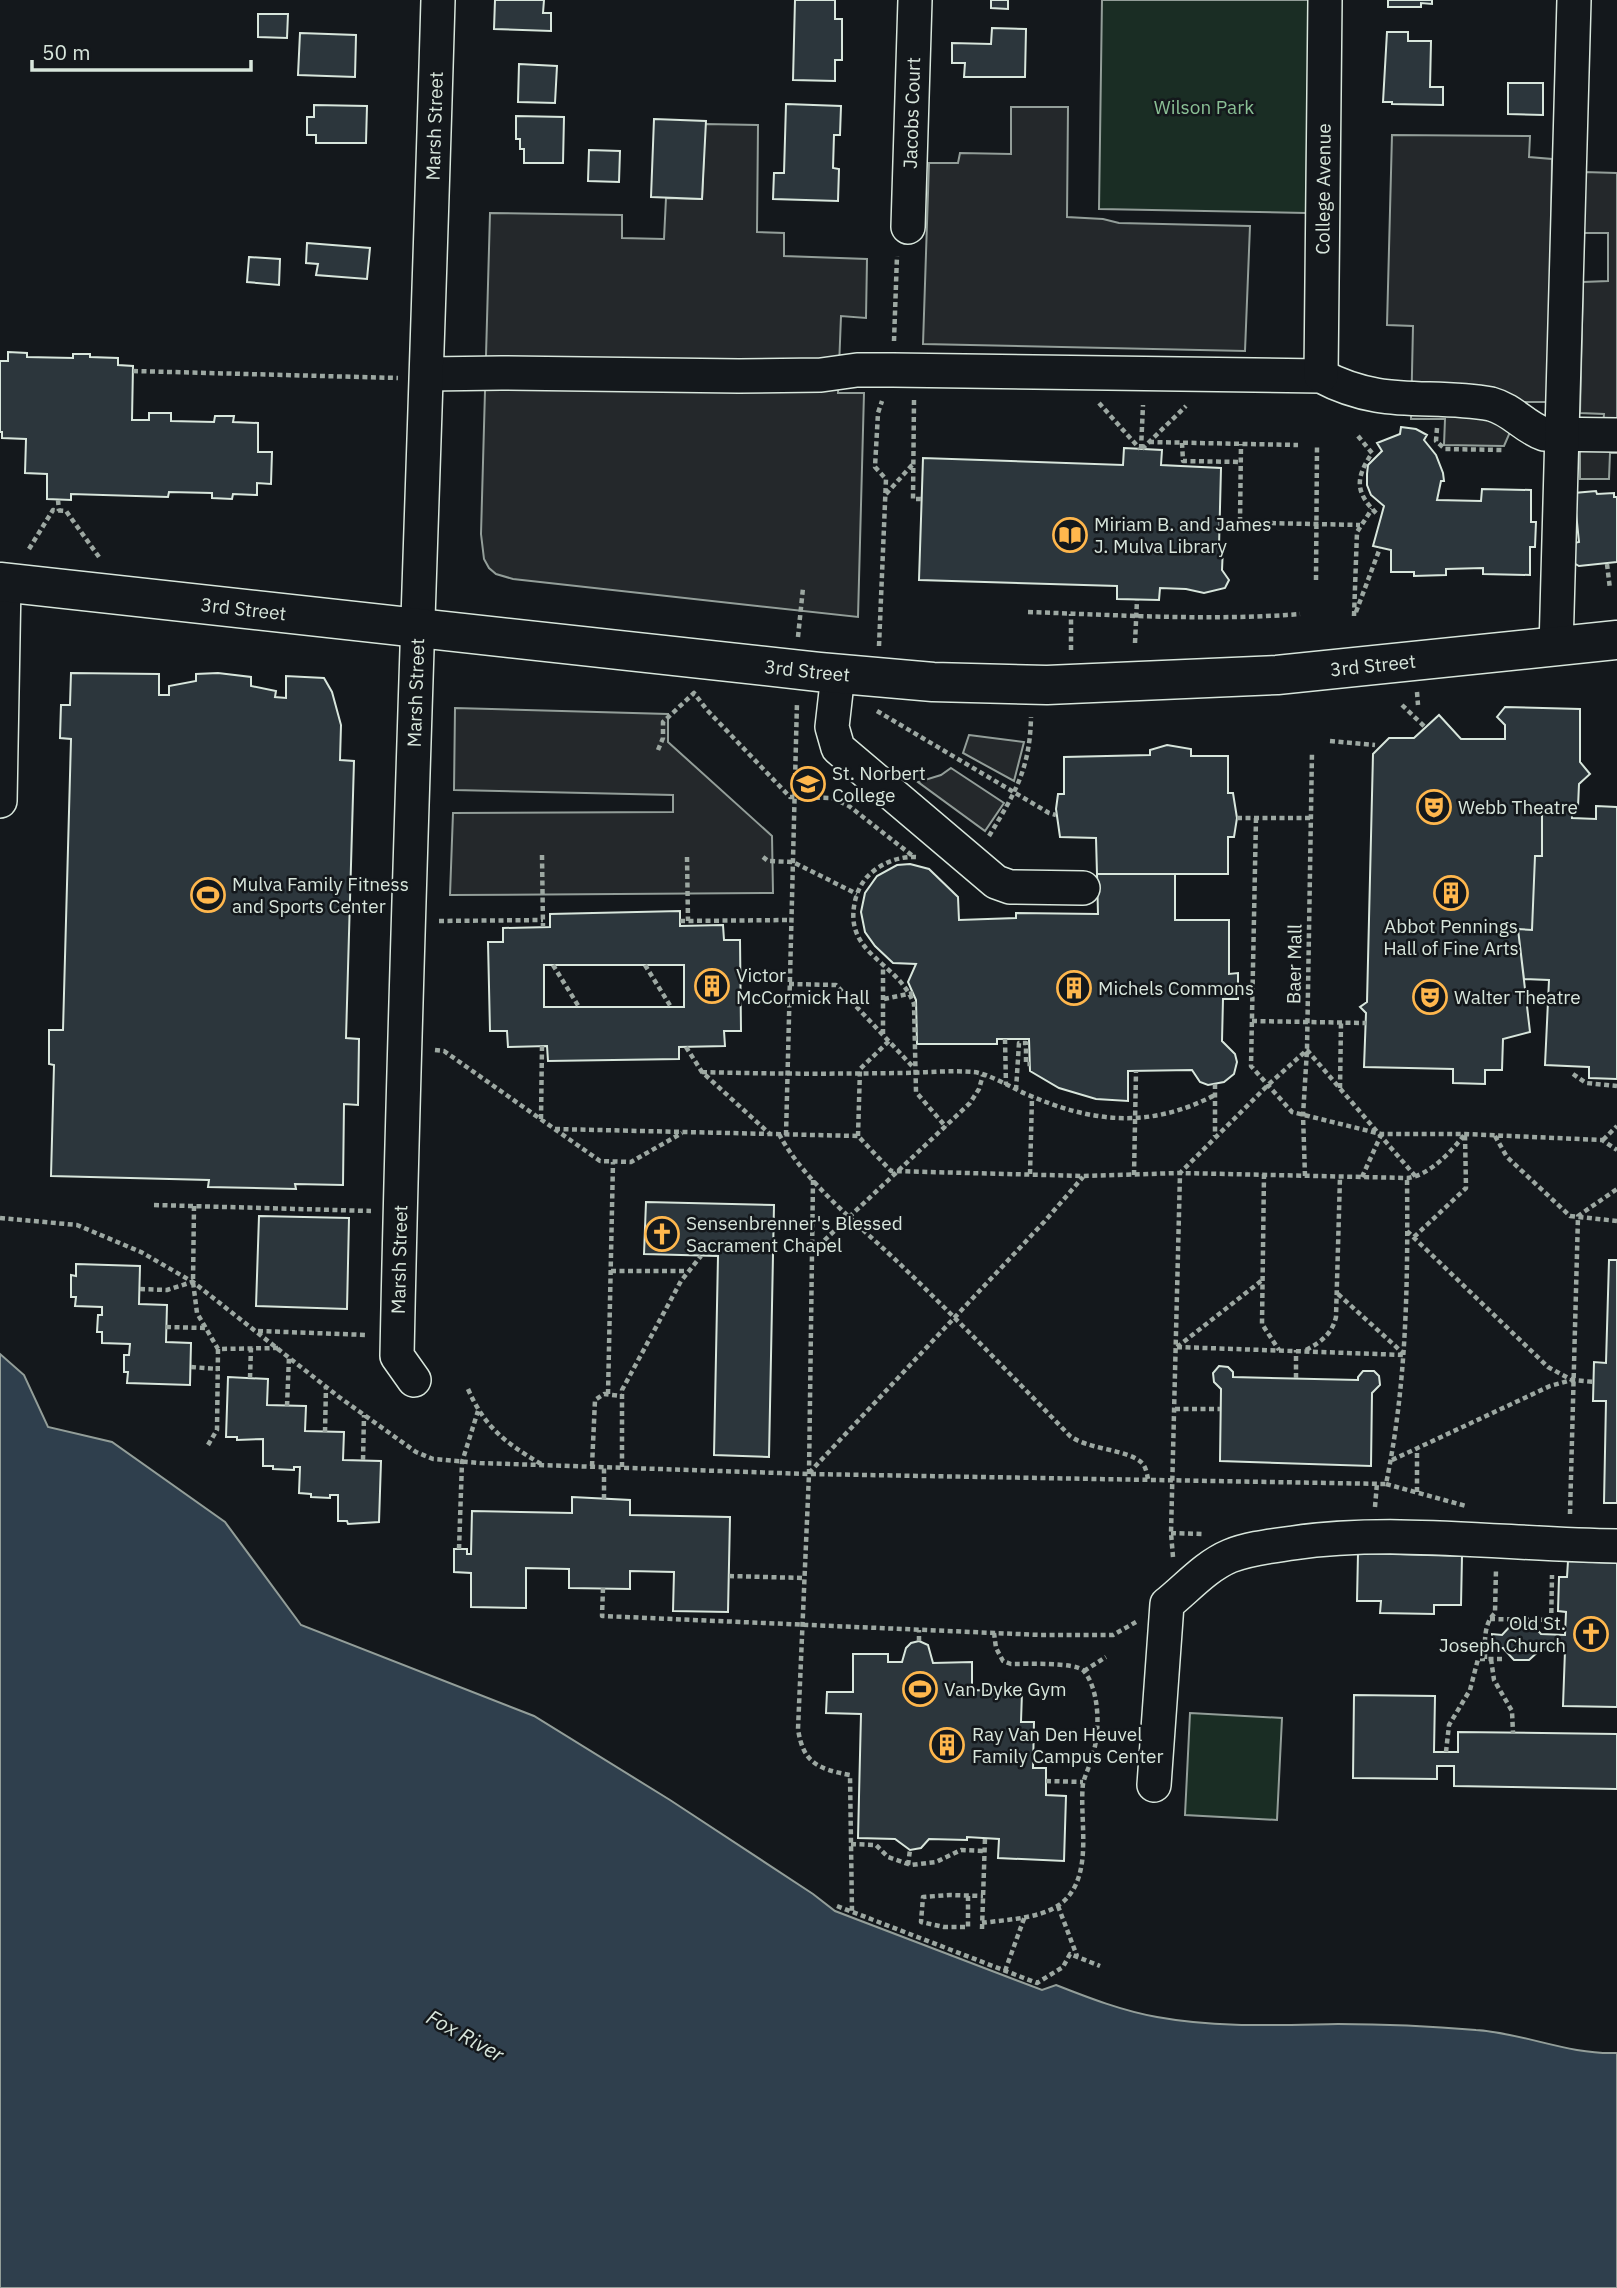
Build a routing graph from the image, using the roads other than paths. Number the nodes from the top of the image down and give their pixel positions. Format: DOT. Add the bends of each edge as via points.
graph roads {
  1 [pos="438,0"];
  2 [pos="915,0"];
  3 [pos="1325,0"];
  4 [pos="1574,0"];
  5 [pos="908,227"];
  6 [pos="428,376"];
  7 [pos="1321,376"];
  8 [pos="1561,435"];
  9 [pos="1617,435"];
  10 [pos="2,583"];
  11 [pos="418,628"];
  12 [pos="1617,640"];
  13 [pos="1556,648"];
  14 [pos="838,674"];
  15 [pos="1,747"];
  16 [pos="0,802"];
  17 [pos="1083,888"];
  18 [pos="414,1380"];
  19 [pos="1617,1546"];
  20 [pos="1154,1785"];
  1 -- 6 [label="street, Marsh Street"];
  2 -- 5 [label="street, Jacobs Court"];
  3 -- 7 [label="street, College Avenue"];
  4 -- 8 [label="street"];
  6 -- 7 [label="street" via="780,376 904,370"];
  6 -- 11 [label="street, Marsh Street"];
  7 -- 8 [label="street" via="1344,388 1380,397 1491,404 1513,412 1533,430"];
  8 -- 9 [label="street"];
  8 -- 13 [label="street"];
  10 -- 11 [label="main road, 3rd Street"];
  10 -- 15 [label="street"];
  11 -- 14 [label="main road, 3rd Street"];
  11 -- 18 [label="street, Marsh Street" via="397,1356"];
  12 -- 13 [label="main road, 3rd Street"];
  13 -- 14 [label="main road, 3rd Street" via="1277,675 1031,685"];
  14 -- 17 [label="street" via="832,727 838,748 996,882 1010,887"];
  15 -- 16 [label="street"];
  19 -- 20 [label="street" via="1349,1538 1252,1549 1230,1556 1172,1600"];
}
